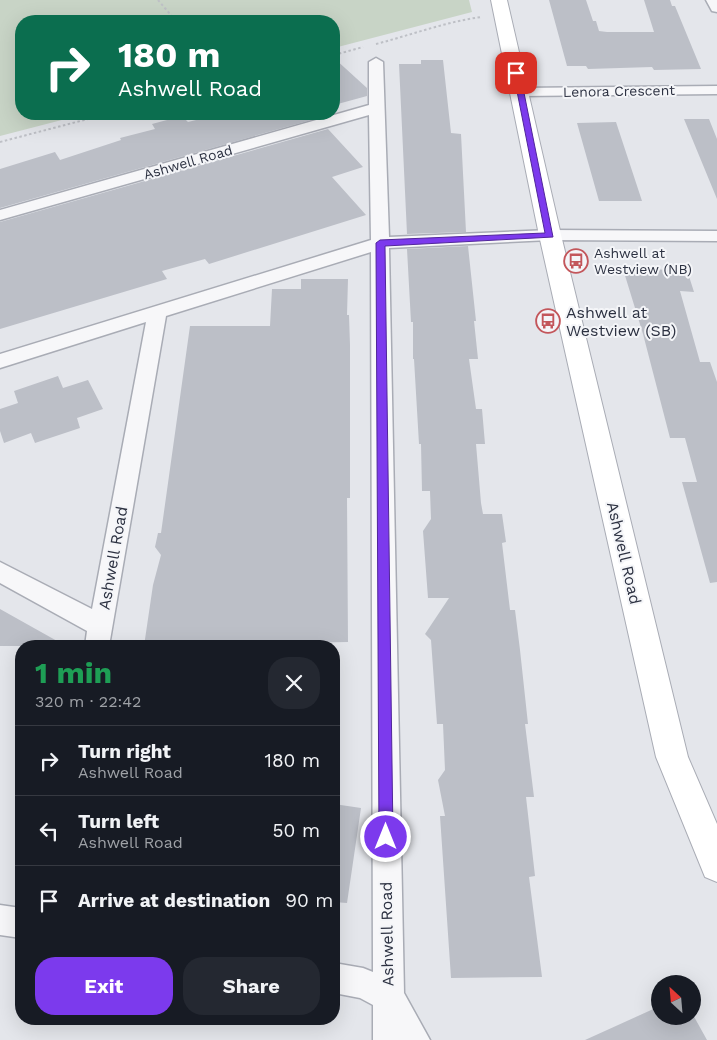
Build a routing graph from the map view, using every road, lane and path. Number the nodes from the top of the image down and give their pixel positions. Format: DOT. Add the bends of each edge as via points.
graph roads {
  1 [pos="158,0"];
  2 [pos="713,0"];
  3 [pos="502,8"];
  4 [pos="717,8"];
  5 [pos="171,15"];
  6 [pos="340,53"];
  7 [pos="376,62"];
  8 [pos="717,90"];
  9 [pos="520,92"];
  10 [pos="377,108"];
  11 [pos="340,119"];
  12 [pos="84,120"];
  13 [pos="335,120"];
  14 [pos="0,142"];
  15 [pos="0,215"];
  16 [pos="550,235"];
  17 [pos="717,236"];
  18 [pos="380,243"];
  19 [pos="157,312"];
  20 [pos="0,361"];
  21 [pos="0,572"];
  22 [pos="98,636"];
  23 [pos="717,865"];
  24 [pos="0,920"];
  25 [pos="15,923"];
  26 [pos="340,979"];
  27 [pos="388,996"];
  28 [pos="389,1040"];
  29 [pos="414,1040"];
  1 -- 5 [label="path"];
  2 -- 4 [label="street"];
  3 -- 6 [label="path"];
  3 -- 9 [label="street, Ashwell Road"];
  7 -- 10 [label="street, Ashwell Road"];
  8 -- 9 [label="street, Lenora Crescent"];
  9 -- 16 [label="street, Ashwell Road"];
  10 -- 11 [label="street, Ashwell Road"];
  10 -- 18 [label="street, Ashwell Road"];
  12 -- 14 [label="path"];
  13 -- 15 [label="street, Ashwell Road"];
  16 -- 17 [label="street"];
  16 -- 18 [label="street"];
  16 -- 23 [label="street, Ashwell Road" via="672,757"];
  18 -- 19 [label="street"];
  18 -- 27 [label="street, Ashwell Road"];
  19 -- 20 [label="street"];
  19 -- 22 [label="street, Ashwell Road"];
  21 -- 22 [label="street, Ashwell Road"];
  24 -- 25 [label="street"];
  26 -- 27 [label="street, Ashwell Road" via="363,983"];
  27 -- 28 [label="street, Ashwell Road"];
  27 -- 29 [label="street"];
}
